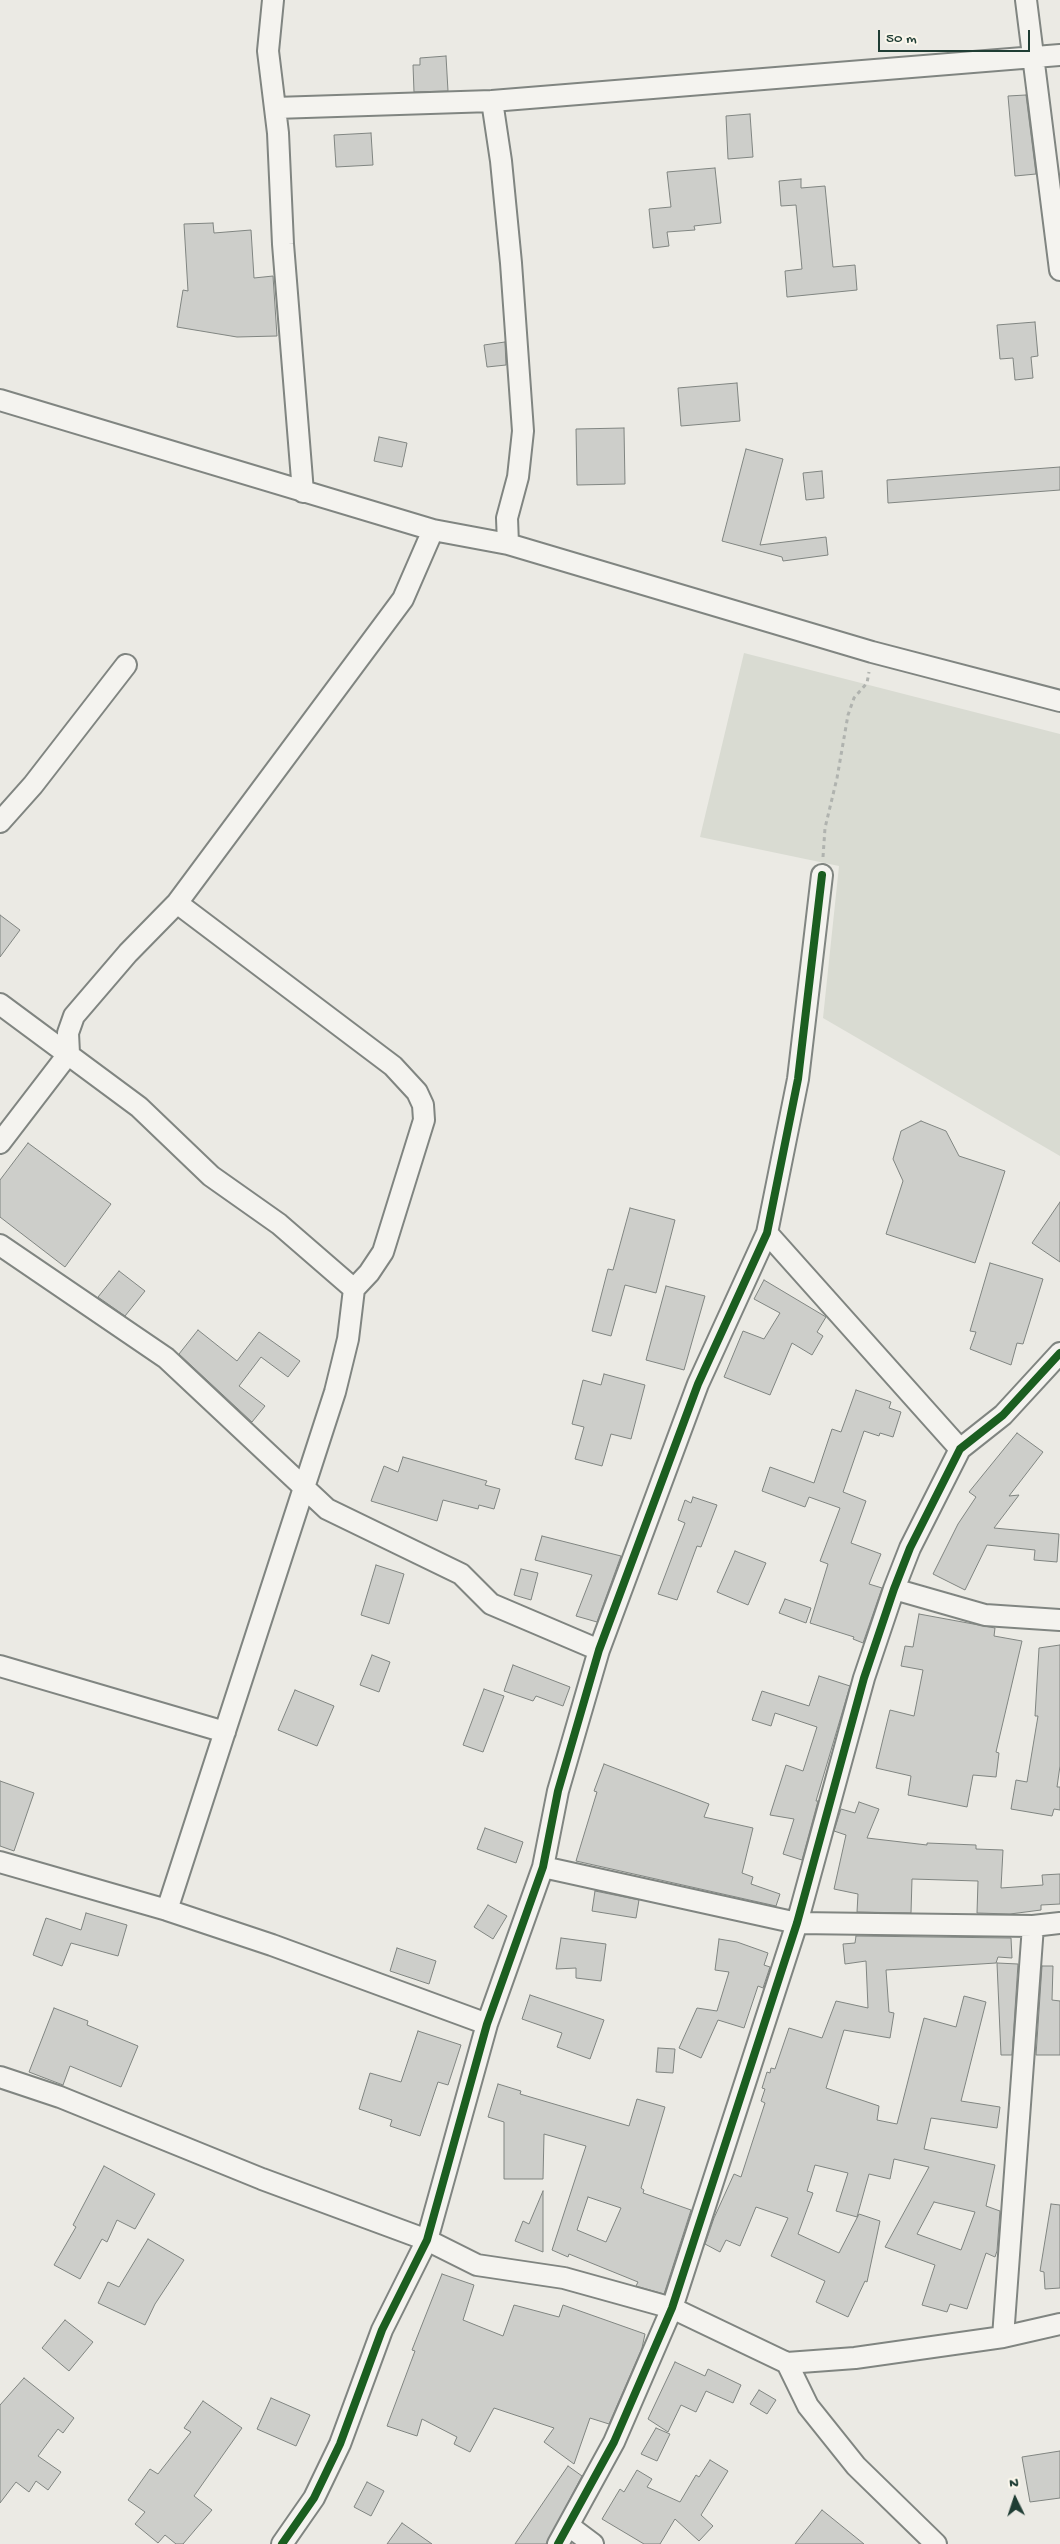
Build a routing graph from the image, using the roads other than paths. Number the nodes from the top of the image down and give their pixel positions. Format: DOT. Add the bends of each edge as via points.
graph roads {
  1 [pos="273,0"];
  2 [pos="1026,0"];
  3 [pos="1060,55"];
  4 [pos="1032,58"];
  5 [pos="492,101"];
  6 [pos="275,108"];
  7 [pos="1060,270"];
  8 [pos="0,400"];
  9 [pos="303,492"];
  10 [pos="433,530"];
  11 [pos="508,544"];
  12 [pos="126,665"];
  13 [pos="1060,701"];
  14 [pos="0,822"];
  15 [pos="822,875"];
  16 [pos="177,903"];
  17 [pos="0,1004"];
  18 [pos="69,1053"];
  19 [pos="0,1142"];
  20 [pos="767,1232"];
  21 [pos="0,1245"];
  22 [pos="354,1289"];
  23 [pos="1060,1354"];
  24 [pos="960,1449"];
  25 [pos="305,1489"];
  26 [pos="894,1589"];
  27 [pos="1060,1620"];
  28 [pos="599,1650"];
  29 [pos="0,1666"];
  30 [pos="225,1732"];
  31 [pos="0,1862"];
  32 [pos="543,1867"];
  33 [pos="167,1910"];
  34 [pos="797,1923"];
  35 [pos="1060,1923"];
  36 [pos="1033,1926"];
  37 [pos="487,2024"];
  38 [pos="0,2077"];
  39 [pos="428,2240"];
  40 [pos="672,2308"];
  41 [pos="1060,2324"];
  42 [pos="1003,2337"];
  43 [pos="787,2363"];
  44 [pos="569,2526"];
  45 [pos="282,2544"];
  46 [pos="558,2544"];
  47 [pos="593,2544"];
  48 [pos="936,2544"];
  1 -- 6 [label="street" via="268,51"];
  2 -- 4 [label="street"];
  3 -- 4 [label="street"];
  4 -- 5 [label="street"];
  4 -- 7 [label="street"];
  5 -- 6 [label="street"];
  5 -- 11 [label="street" via="501,161 524,431 518,477 507,518"];
  6 -- 9 [label="street"];
  8 -- 9 [label="street"];
  9 -- 10 [label="street"];
  10 -- 11 [label="street"];
  10 -- 16 [label="street" via="403,599"];
  11 -- 13 [label="street" via="872,652"];
  12 -- 14 [label="street"];
  15 -- 20 [label="street" via="798,1079"];
  16 -- 18 [label="street" via="128,953 74,1016 68,1033"];
  16 -- 22 [label="street" via="392,1066 417,1092 423,1105 424,1120 383,1252"];
  17 -- 18 [label="street"];
  18 -- 19 [label="street"];
  18 -- 22 [label="street" via="139,1107 211,1176 279,1224"];
  20 -- 24 [label="street"];
  20 -- 28 [label="street" via="698,1384"];
  21 -- 25 [label="street" via="166,1358"];
  22 -- 25 [label="street" via="348,1339"];
  23 -- 24 [label="street" via="1003,1415"];
  24 -- 26 [label="street" via="910,1548"];
  25 -- 28 [label="street" via="327,1509 461,1574 491,1604"];
  25 -- 30 [label="street"];
  26 -- 27 [label="street" via="984,1615"];
  26 -- 34 [label="street" via="864,1678"];
  28 -- 32 [label="street" via="558,1791"];
  29 -- 30 [label="street"];
  30 -- 33 [label="street"];
  31 -- 33 [label="street"];
  32 -- 34 [label="street"];
  32 -- 37 [label="street"];
  33 -- 37 [label="street"];
  34 -- 36 [label="street"];
  34 -- 40 [label="street"];
  35 -- 36 [label="street"];
  36 -- 42 [label="street"];
  37 -- 39 [label="street"];
  38 -- 39 [label="street" via="60,2097 262,2179"];
  39 -- 40 [label="street" via="477,2264 564,2278"];
  39 -- 45 [label="street" via="382,2330 337,2452 314,2498"];
  40 -- 43 [label="street"];
  40 -- 44 [label="street" via="614,2442"];
  41 -- 42 [label="street"];
  42 -- 43 [label="street" via="855,2358"];
  43 -- 48 [label="street" via="808,2406 856,2466"];
  44 -- 46 [label="street"];
  44 -- 47 [label="street"];
}
